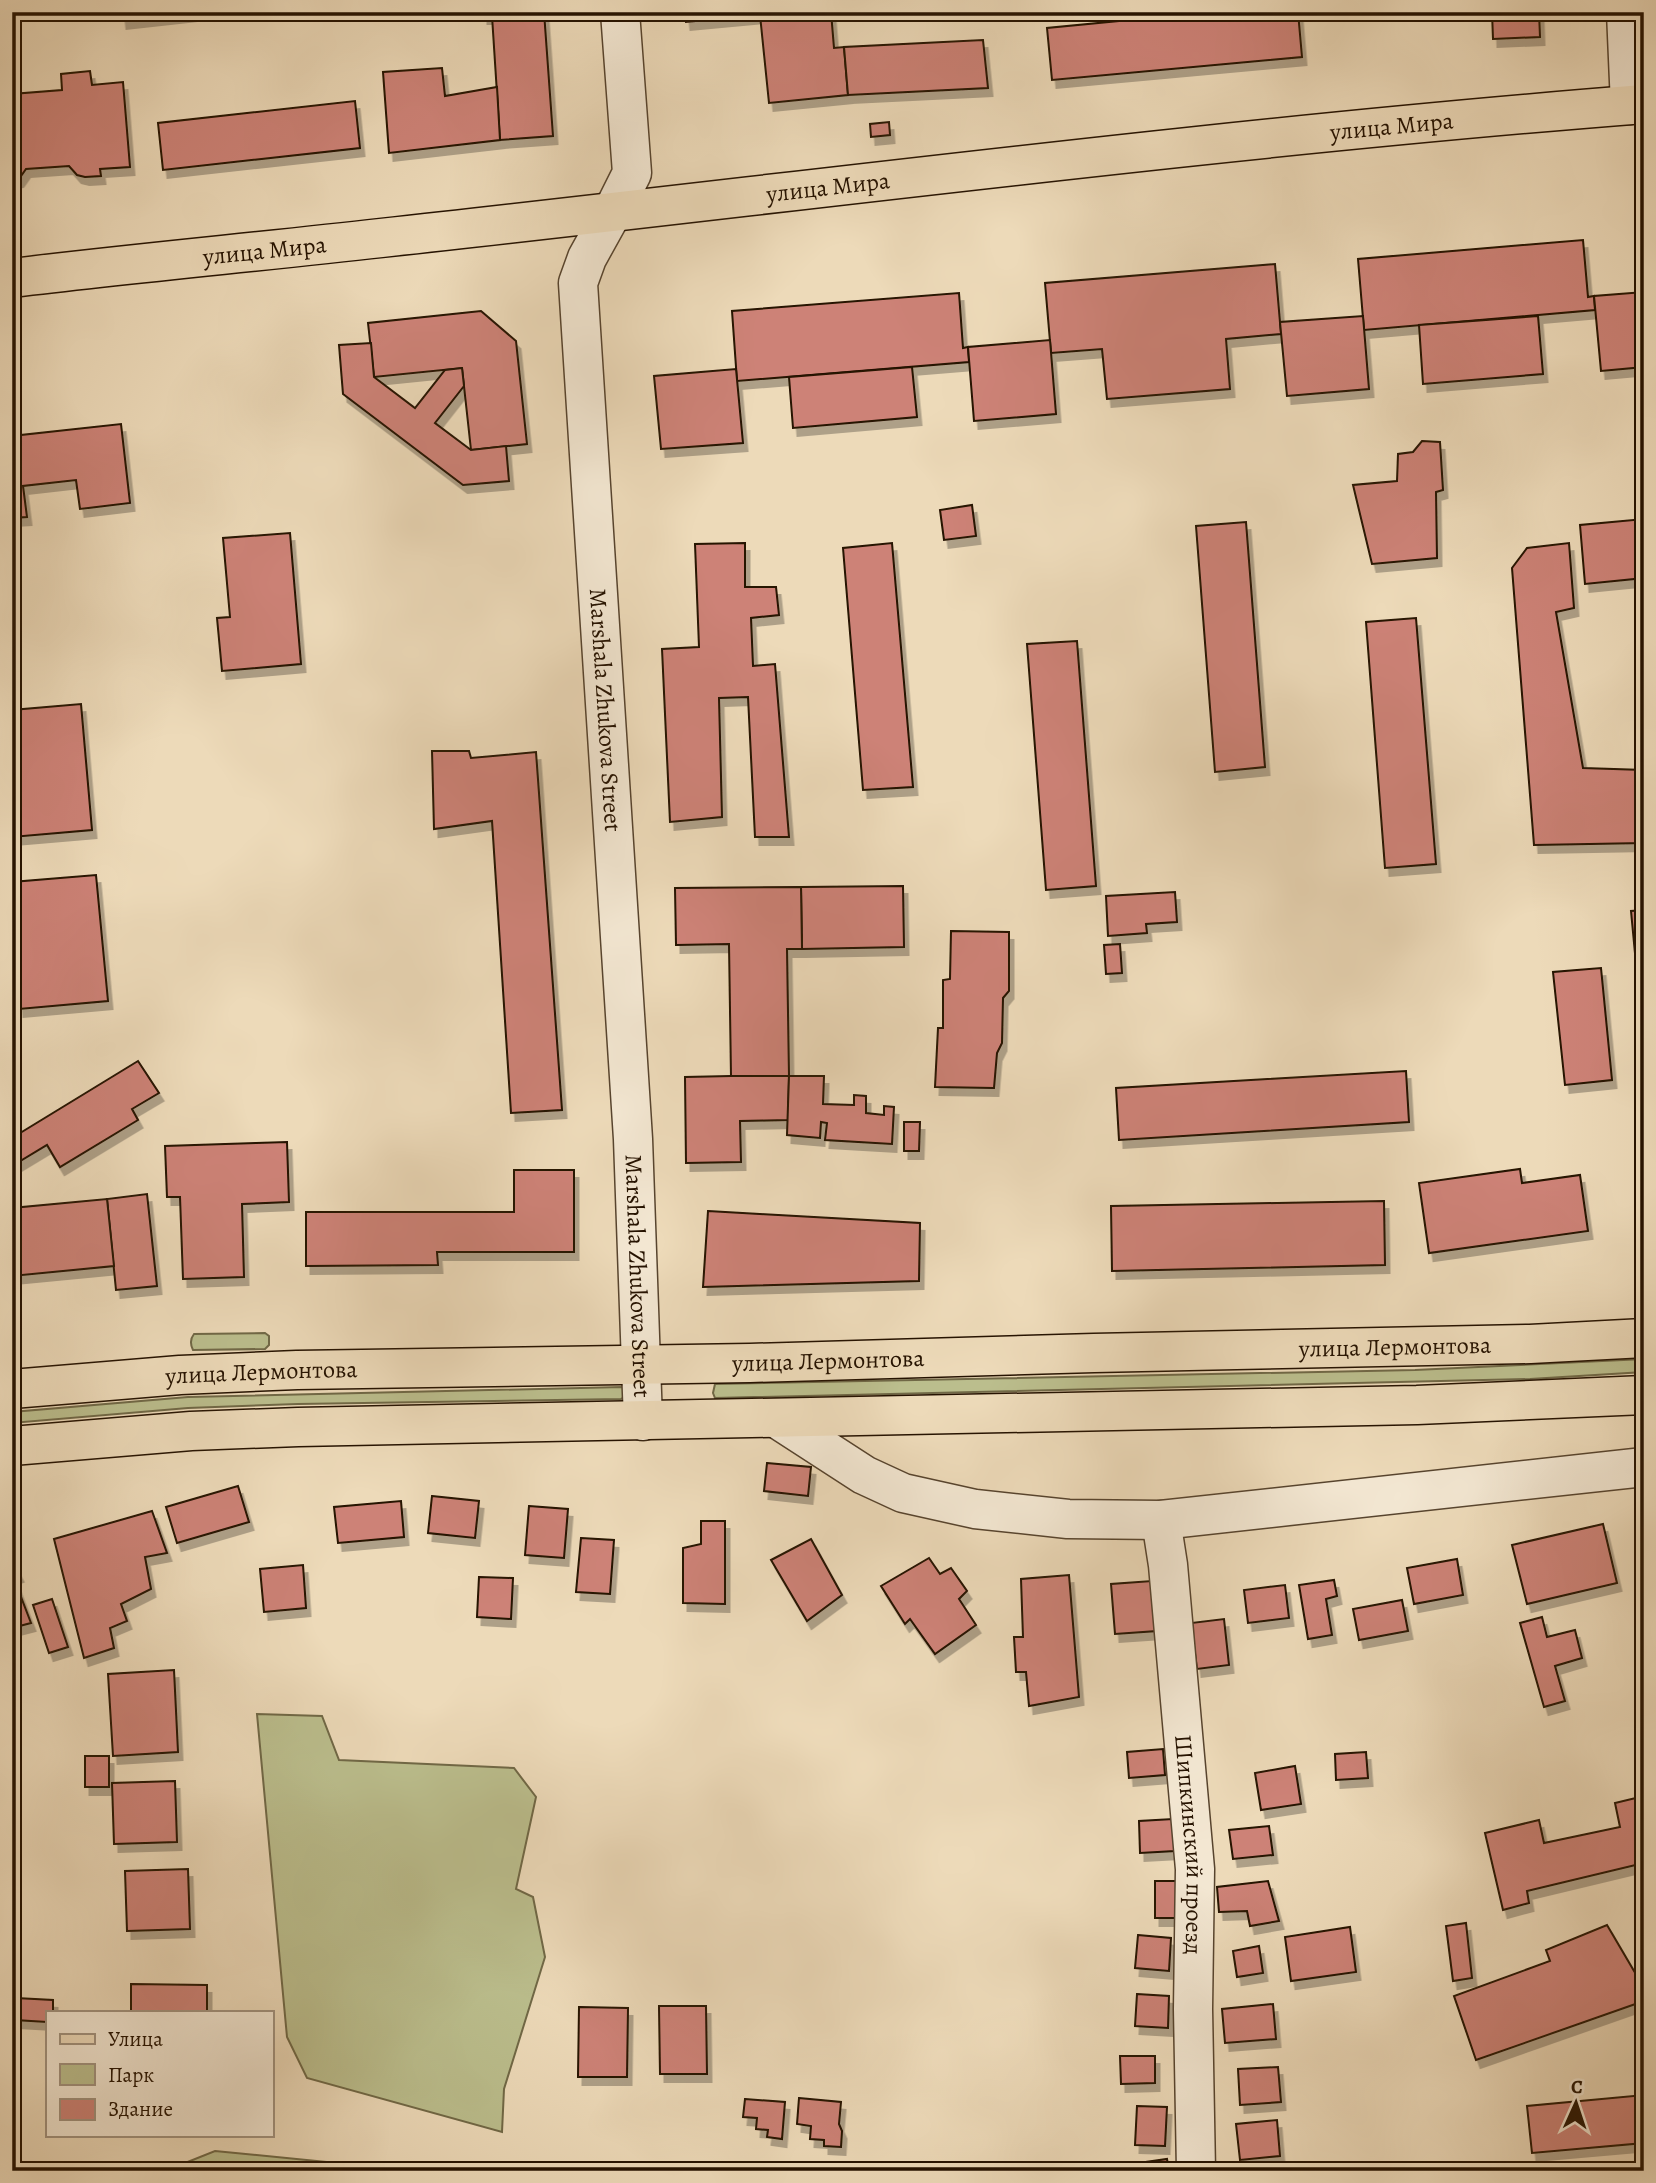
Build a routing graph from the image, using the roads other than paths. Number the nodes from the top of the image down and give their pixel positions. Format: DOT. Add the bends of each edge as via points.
graph roads {
  1 [pos="620,12"];
  2 [pos="1626,12"];
  3 [pos="1637,105"];
  4 [pos="613,211"];
  5 [pos="12,278"];
  6 [pos="1644,1338"];
  7 [pos="640,1365"];
  8 [pos="12,1389"];
  9 [pos="1644,1395"];
  10 [pos="776,1418"];
  11 [pos="643,1421"];
  12 [pos="12,1446"];
  13 [pos="1644,1467"];
  14 [pos="1161,1520"];
  15 [pos="1196,2171"];
  1 -- 4 [label="street, Marshala Zhukova Street" via="632,173"];
  2 -- 3 [label="street"];
  3 -- 4 [label="main road, улица Мира" via="1267,139"];
  4 -- 5 [label="main road, улица Мира"];
  4 -- 7 [label="street, Marshala Zhukova Street" via="578,282 633,1126"];
  6 -- 7 [label="main road, улица Лермонтова"];
  7 -- 8 [label="main road, улица Лермонтова" via="297,1370"];
  7 -- 11 [label="street, Marshala Zhukova Street"];
  9 -- 10 [label="main road" via="1417,1405"];
  10 -- 11 [label="main road"];
  10 -- 14 [label="street" via="864,1475 903,1493 975,1509 1068,1519"];
  11 -- 12 [label="main road" via="271,1428"];
  13 -- 14 [label="street"];
  14 -- 15 [label="street, Шипкинский проезд" via="1195,1870"];
}
